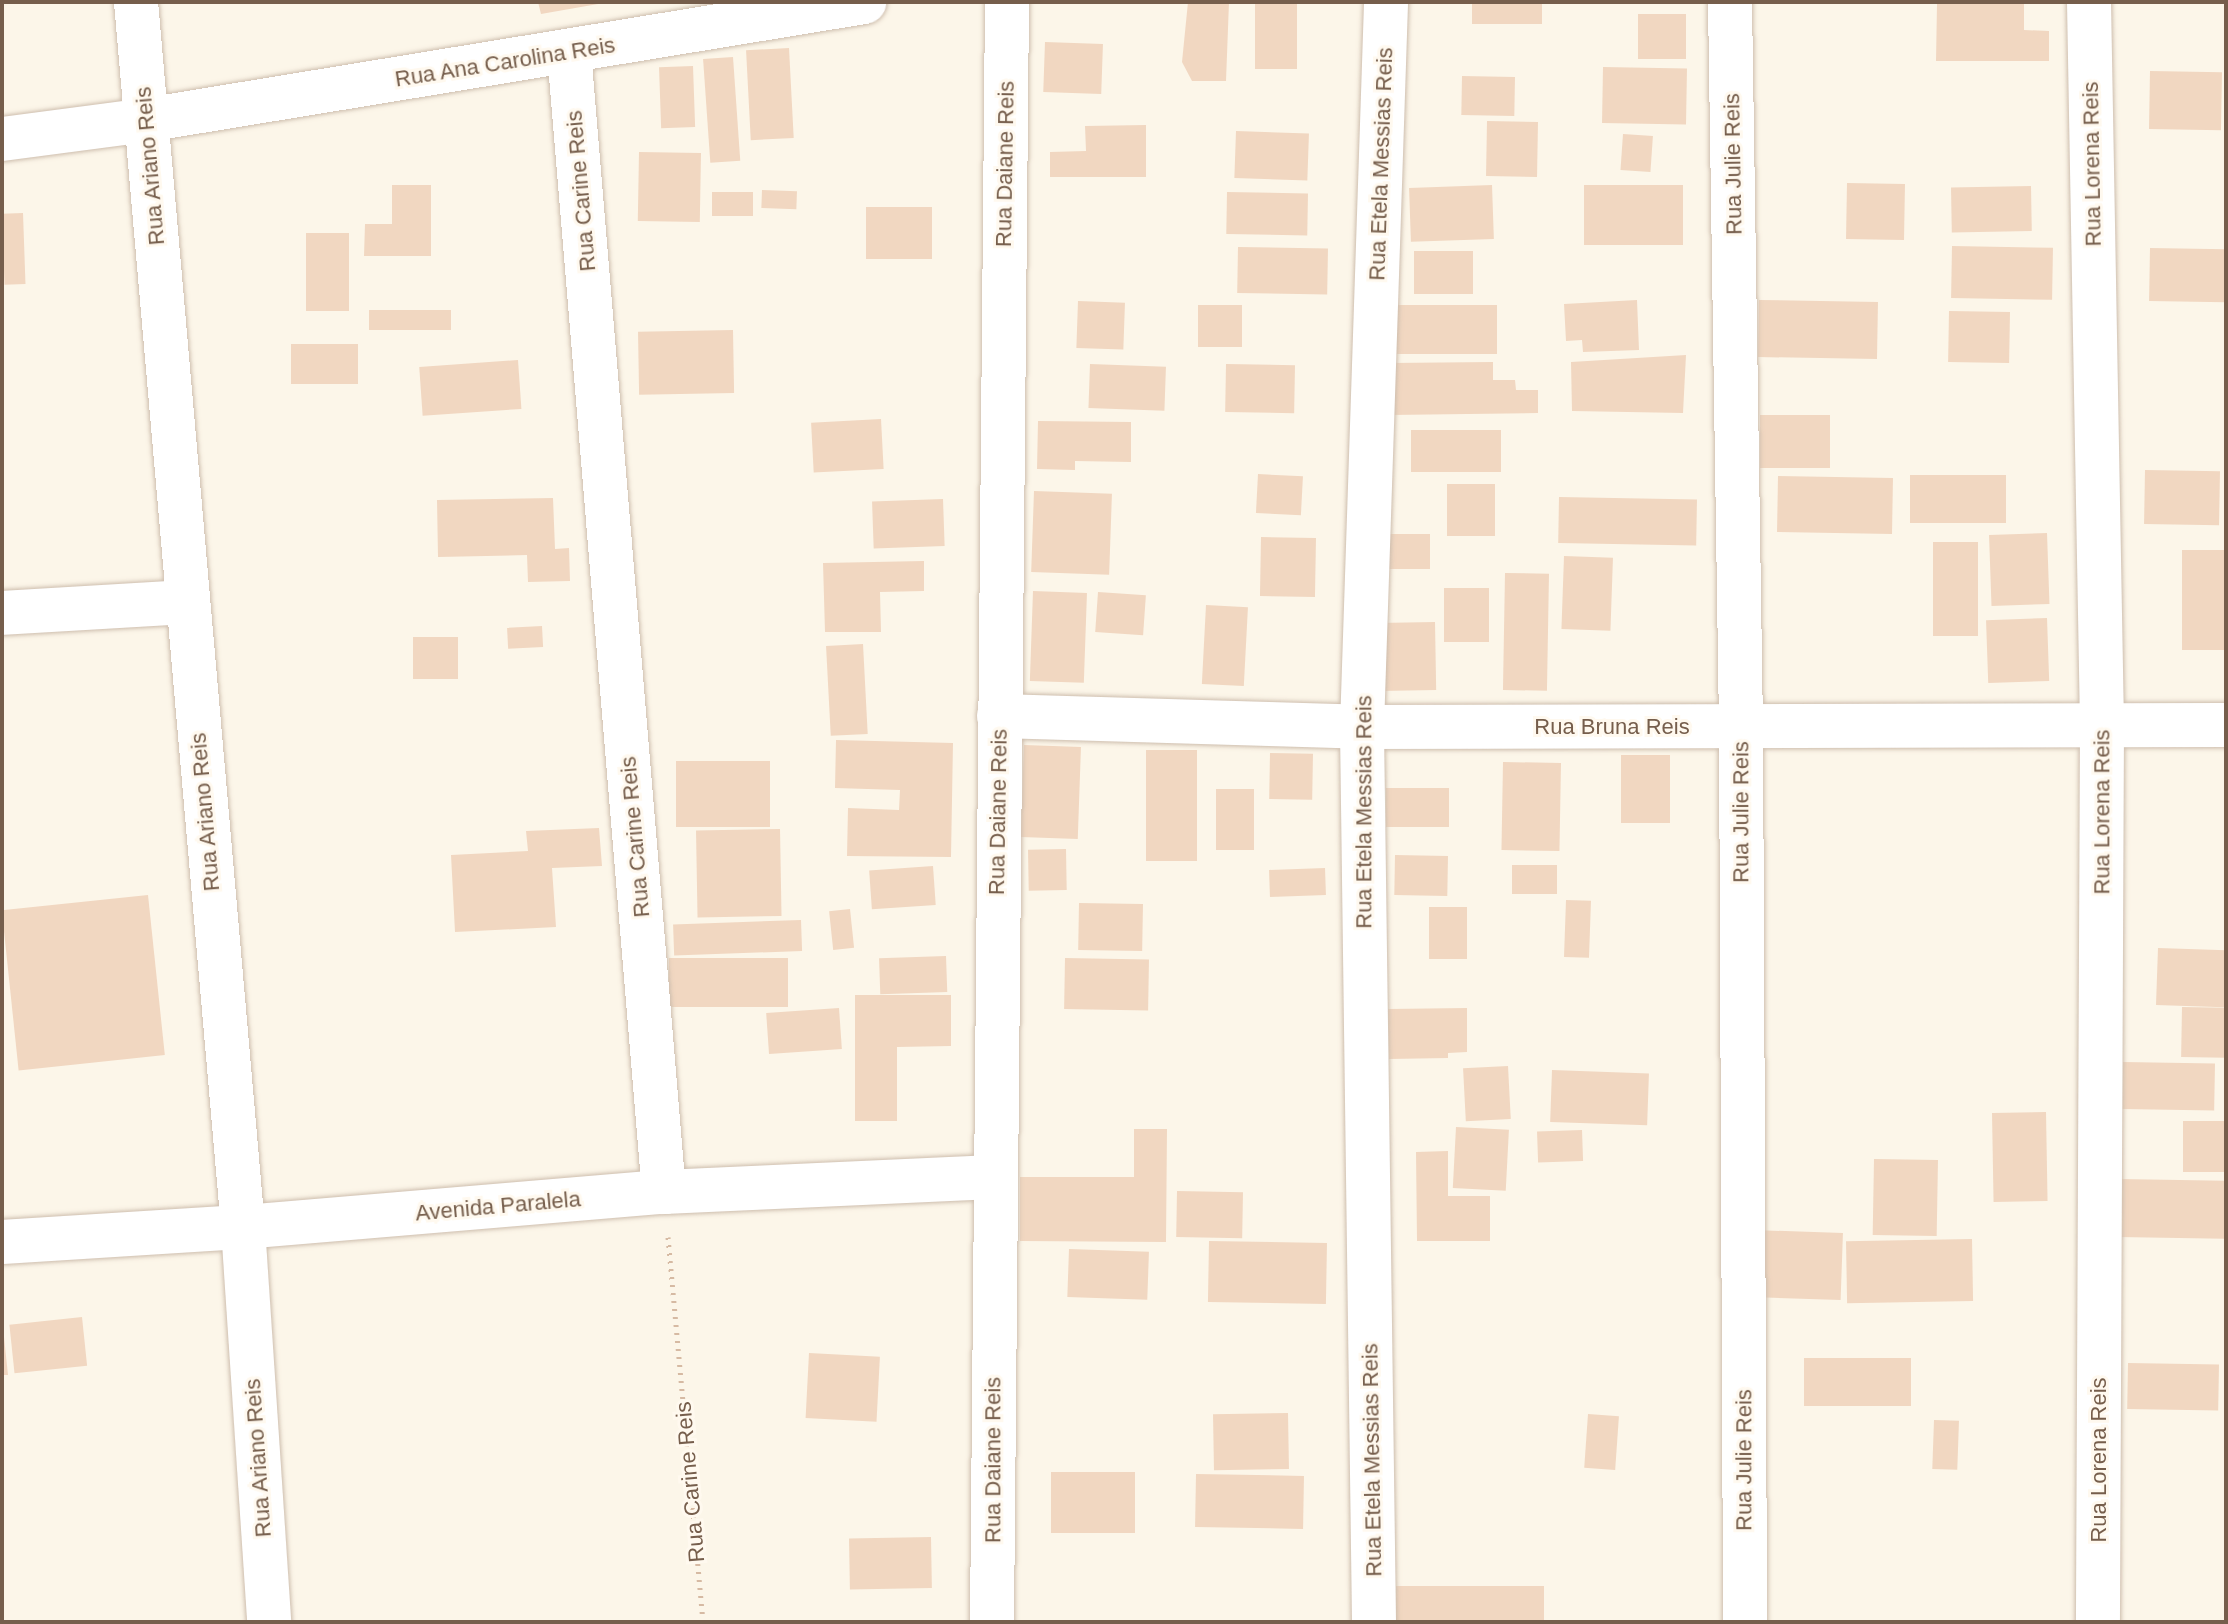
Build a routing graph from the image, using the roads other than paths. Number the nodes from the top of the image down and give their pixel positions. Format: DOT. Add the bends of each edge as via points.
graph roads {
  1 [pos="136,2"];
  2 [pos="864,2"];
  3 [pos="1007,2"];
  4 [pos="1386,2"];
  5 [pos="1730,2"];
  6 [pos="2089,2"];
  7 [pos="569,52"];
  8 [pos="146,120"];
  9 [pos="2,139"];
  10 [pos="186,602"];
  11 [pos="2,613"];
  12 [pos="999,716"];
  13 [pos="2226,725"];
  14 [pos="1741,726"];
  15 [pos="1362,727"];
  16 [pos="2102,727"];
  17 [pos="994,1177"];
  18 [pos="664,1192"];
  19 [pos="243,1227"];
  20 [pos="2,1242"];
  21 [pos="269,1622"];
  22 [pos="992,1622"];
  23 [pos="1374,1622"];
  24 [pos="1745,1622"];
  25 [pos="2098,1622"];
  1 -- 8 [label="street, Rua Ariano Reis"];
  2 -- 7 [label="street, Rua Ana Carolina Reis"];
  3 -- 12 [label="street, Rua Daiane Reis"];
  4 -- 15 [label="street, Rua Etela Messias Reis"];
  5 -- 14 [label="street, Rua Julie Reis"];
  6 -- 16 [label="street, Rua Lorena Reis"];
  7 -- 8 [label="street, Rua Ana Carolina Reis"];
  7 -- 18 [label="street, Rua Carine Reis"];
  8 -- 9 [label="street, Rua Ana Carolina Reis"];
  8 -- 10 [label="street, Rua Ariano Reis"];
  10 -- 11 [label="street"];
  10 -- 19 [label="street, Rua Ariano Reis"];
  12 -- 15 [label="street, Rua Bruna Reis"];
  12 -- 17 [label="street, Rua Daiane Reis"];
  13 -- 16 [label="street, Rua Bruna Reis"];
  14 -- 15 [label="street, Rua Bruna Reis"];
  14 -- 16 [label="street, Rua Bruna Reis"];
  14 -- 24 [label="street, Rua Julie Reis"];
  15 -- 23 [label="street, Rua Etela Messias Reis"];
  16 -- 25 [label="street, Rua Lorena Reis"];
  17 -- 18 [label="street, Avenida Paralela"];
  17 -- 22 [label="street, Rua Daiane Reis"];
  18 -- 19 [label="street, Avenida Paralela"];
  19 -- 20 [label="street, Avenida Paralela"];
  19 -- 21 [label="street, Rua Ariano Reis"];
}
